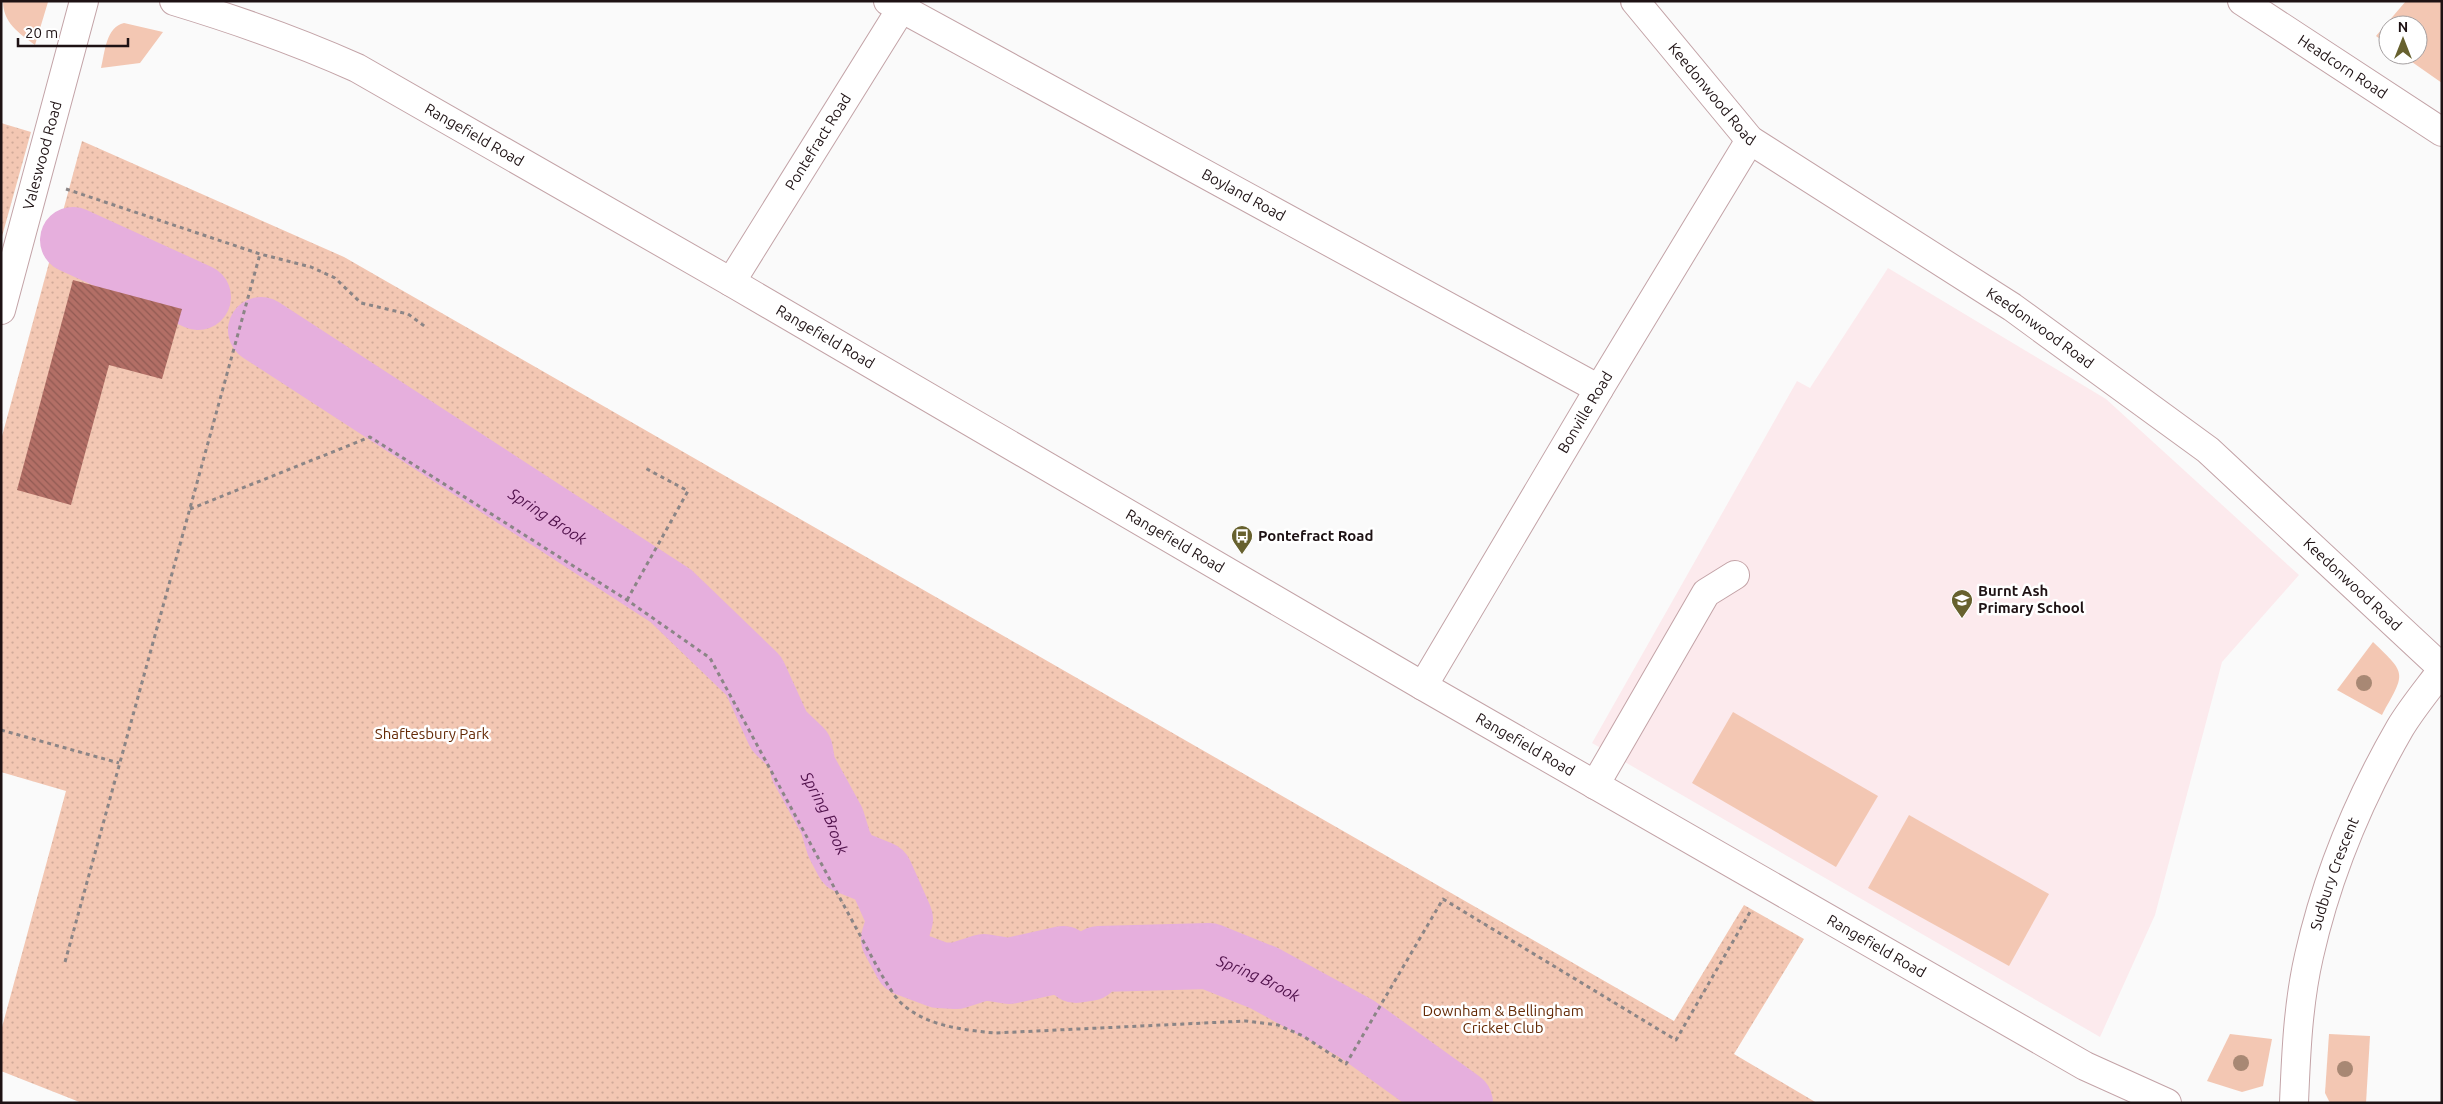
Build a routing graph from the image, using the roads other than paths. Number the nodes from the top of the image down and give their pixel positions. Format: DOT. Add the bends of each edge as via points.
graph roads {
  1 [pos="84,1"];
  2 [pos="174,1"];
  3 [pos="1635,1"];
  4 [pos="2242,1"];
  5 [pos="898,4"];
  6 [pos="2442,132"];
  7 [pos="1750,140"];
  8 [pos="732,282"];
  9 [pos="1,310"];
  10 [pos="1599,388"];
  11 [pos="1735,575"];
  12 [pos="2442,669"];
  13 [pos="1423,686"];
  14 [pos="1595,785"];
  15 [pos="2167,1103"];
  16 [pos="2294,1103"];
  1 -- 9 [label="street, Valeswood Road"];
  2 -- 8 [label="street, Rangefield Road" via="290,38 357,68"];
  3 -- 7 [label="street, Keedonwood Road"];
  4 -- 6 [label="street, Headcorn Road"];
  5 -- 8 [label="street, Pontefract Road"];
  5 -- 10 [label="street, Boyland Road"];
  7 -- 10 [label="street, Bonville Road"];
  7 -- 12 [label="street, Keedonwood Road" via="2012,307 2208,450"];
  8 -- 13 [label="street, Rangefield Road"];
  10 -- 13 [label="street, Bonville Road"];
  11 -- 14 [label="street" via="1706,593"];
  12 -- 16 [label="street, Sudbury Crescent" via="2401,727 2363,798 2323,902 2308,958 2296,1045"];
  13 -- 14 [label="street, Rangefield Road"];
  14 -- 15 [label="street, Rangefield Road" via="2085,1066"];
}
